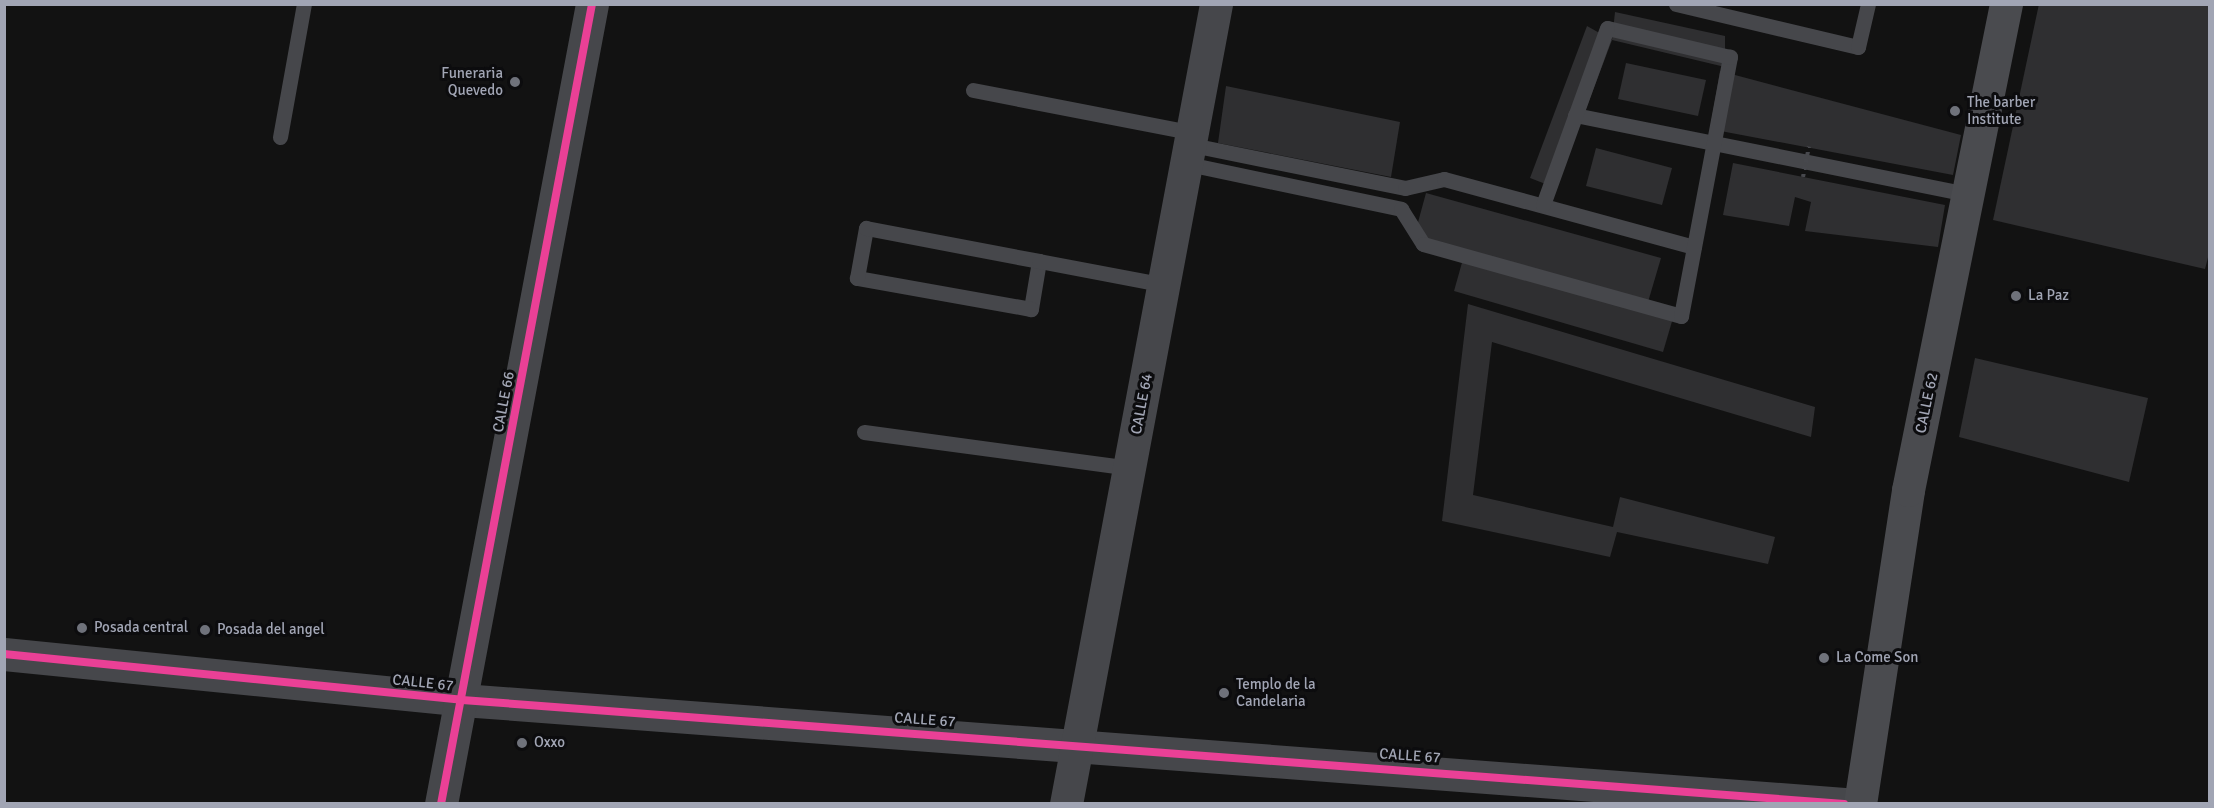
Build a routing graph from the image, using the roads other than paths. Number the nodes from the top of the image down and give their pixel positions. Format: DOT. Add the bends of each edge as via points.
graph roads {
  1 [pos="304,4"];
  2 [pos="1216,4"];
  3 [pos="1676,4"];
  4 [pos="1868,4"];
  5 [pos="2006,4"];
  6 [pos="586,6"];
  7 [pos="973,90"];
  8 [pos="1575,115"];
  9 [pos="280,137"];
  10 [pos="1714,143"];
  11 [pos="1191,147"];
  12 [pos="1970,195"];
  13 [pos="1543,205"];
  14 [pos="1694,247"];
  15 [pos="1039,261"];
  16 [pos="1165,285"];
  17 [pos="864,432"];
  18 [pos="1129,468"];
  19 [pos="4,654"];
  20 [pos="462,700"];
  21 [pos="1076,744"];
  22 [pos="441,804"];
  23 [pos="1066,804"];
  24 [pos="1844,804"];
  25 [pos="1860,804"];
  1 -- 9 [label="lane"];
  2 -- 11 [label="street, CALLE 64"];
  3 -- 4 [label="lane" via="1858,47"];
  5 -- 12 [label="main road, CALLE 62"];
  6 -- 20 [label="street, CALLE 66"];
  7 -- 11 [label="lane"];
  8 -- 10 [label="lane"];
  8 -- 10 [label="lane" via="1607,27 1730,57"];
  8 -- 13 [label="lane"];
  10 -- 12 [label="lane"];
  10 -- 14 [label="lane"];
  11 -- 13 [label="lane" via="1405,188 1444,179"];
  11 -- 14 [label="lane" via="1401,209 1423,244 1681,316"];
  11 -- 16 [label="street, CALLE 64"];
  12 -- 25 [label="main road, CALLE 62" via="1908,490"];
  13 -- 14 [label="lane"];
  15 -- 15 [label="lane" via="866,228 857,278 1031,309"];
  15 -- 16 [label="lane"];
  16 -- 18 [label="street, CALLE 64"];
  17 -- 18 [label="lane"];
  18 -- 21 [label="street, CALLE 64"];
  19 -- 20 [label="street, CALLE 67"];
  20 -- 21 [label="street, CALLE 67"];
  20 -- 22 [label="street, CALLE 66"];
  21 -- 23 [label="street, CALLE 64"];
  21 -- 24 [label="street, CALLE 67"];
}
